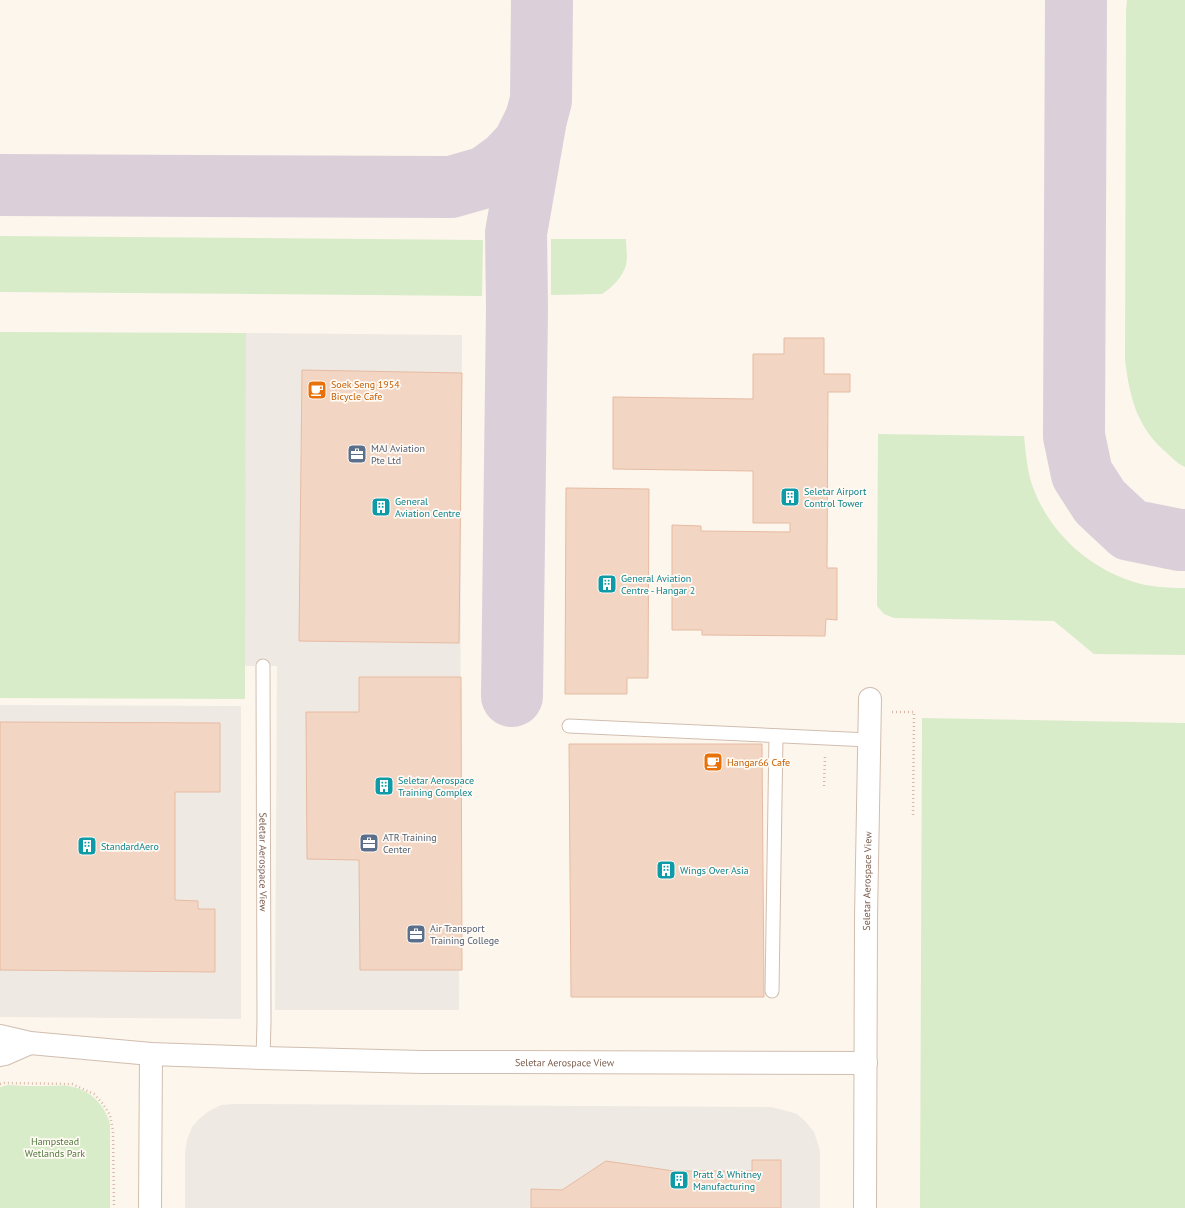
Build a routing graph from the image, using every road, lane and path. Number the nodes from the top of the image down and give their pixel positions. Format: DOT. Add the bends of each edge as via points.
graph roads {
  1 [pos="262,666"];
  2 [pos="870,706"];
  3 [pos="569,726"];
  4 [pos="776,736"];
  5 [pos="826,737"];
  6 [pos="869,740"];
  7 [pos="824,786"];
  8 [pos="913,817"];
  9 [pos="772,991"];
  10 [pos="0,1036"];
  11 [pos="30,1043"];
  12 [pos="151,1054"];
  13 [pos="0,1055"];
  14 [pos="263,1058"];
  15 [pos="866,1063"];
  16 [pos="0,1084"];
  17 [pos="114,1208"];
  18 [pos="150,1208"];
  19 [pos="865,1208"];
  1 -- 14 [label="lane, Seletar Aerospace View"];
  2 -- 6 [label="street, Seletar Aerospace View"];
  2 -- 8 [label="path" via="914,712"];
  3 -- 4 [label="lane"];
  4 -- 5 [label="lane"];
  4 -- 9 [label="lane"];
  5 -- 6 [label="lane"];
  5 -- 7 [label="path"];
  6 -- 15 [label="street, Seletar Aerospace View"];
  10 -- 11 [label="street, Seletar Aerospace View"];
  11 -- 12 [label="street, Seletar Aerospace View"];
  11 -- 13 [label="street, Seletar Aerospace View"];
  12 -- 14 [label="street, Seletar Aerospace View"];
  12 -- 18 [label="street"];
  14 -- 15 [label="street, Seletar Aerospace View" via="422,1062"];
  15 -- 19 [label="street, Seletar Aerospace View"];
  16 -- 17 [label="path" via="72,1084 94,1094 110,1115 113,1130"];
}
